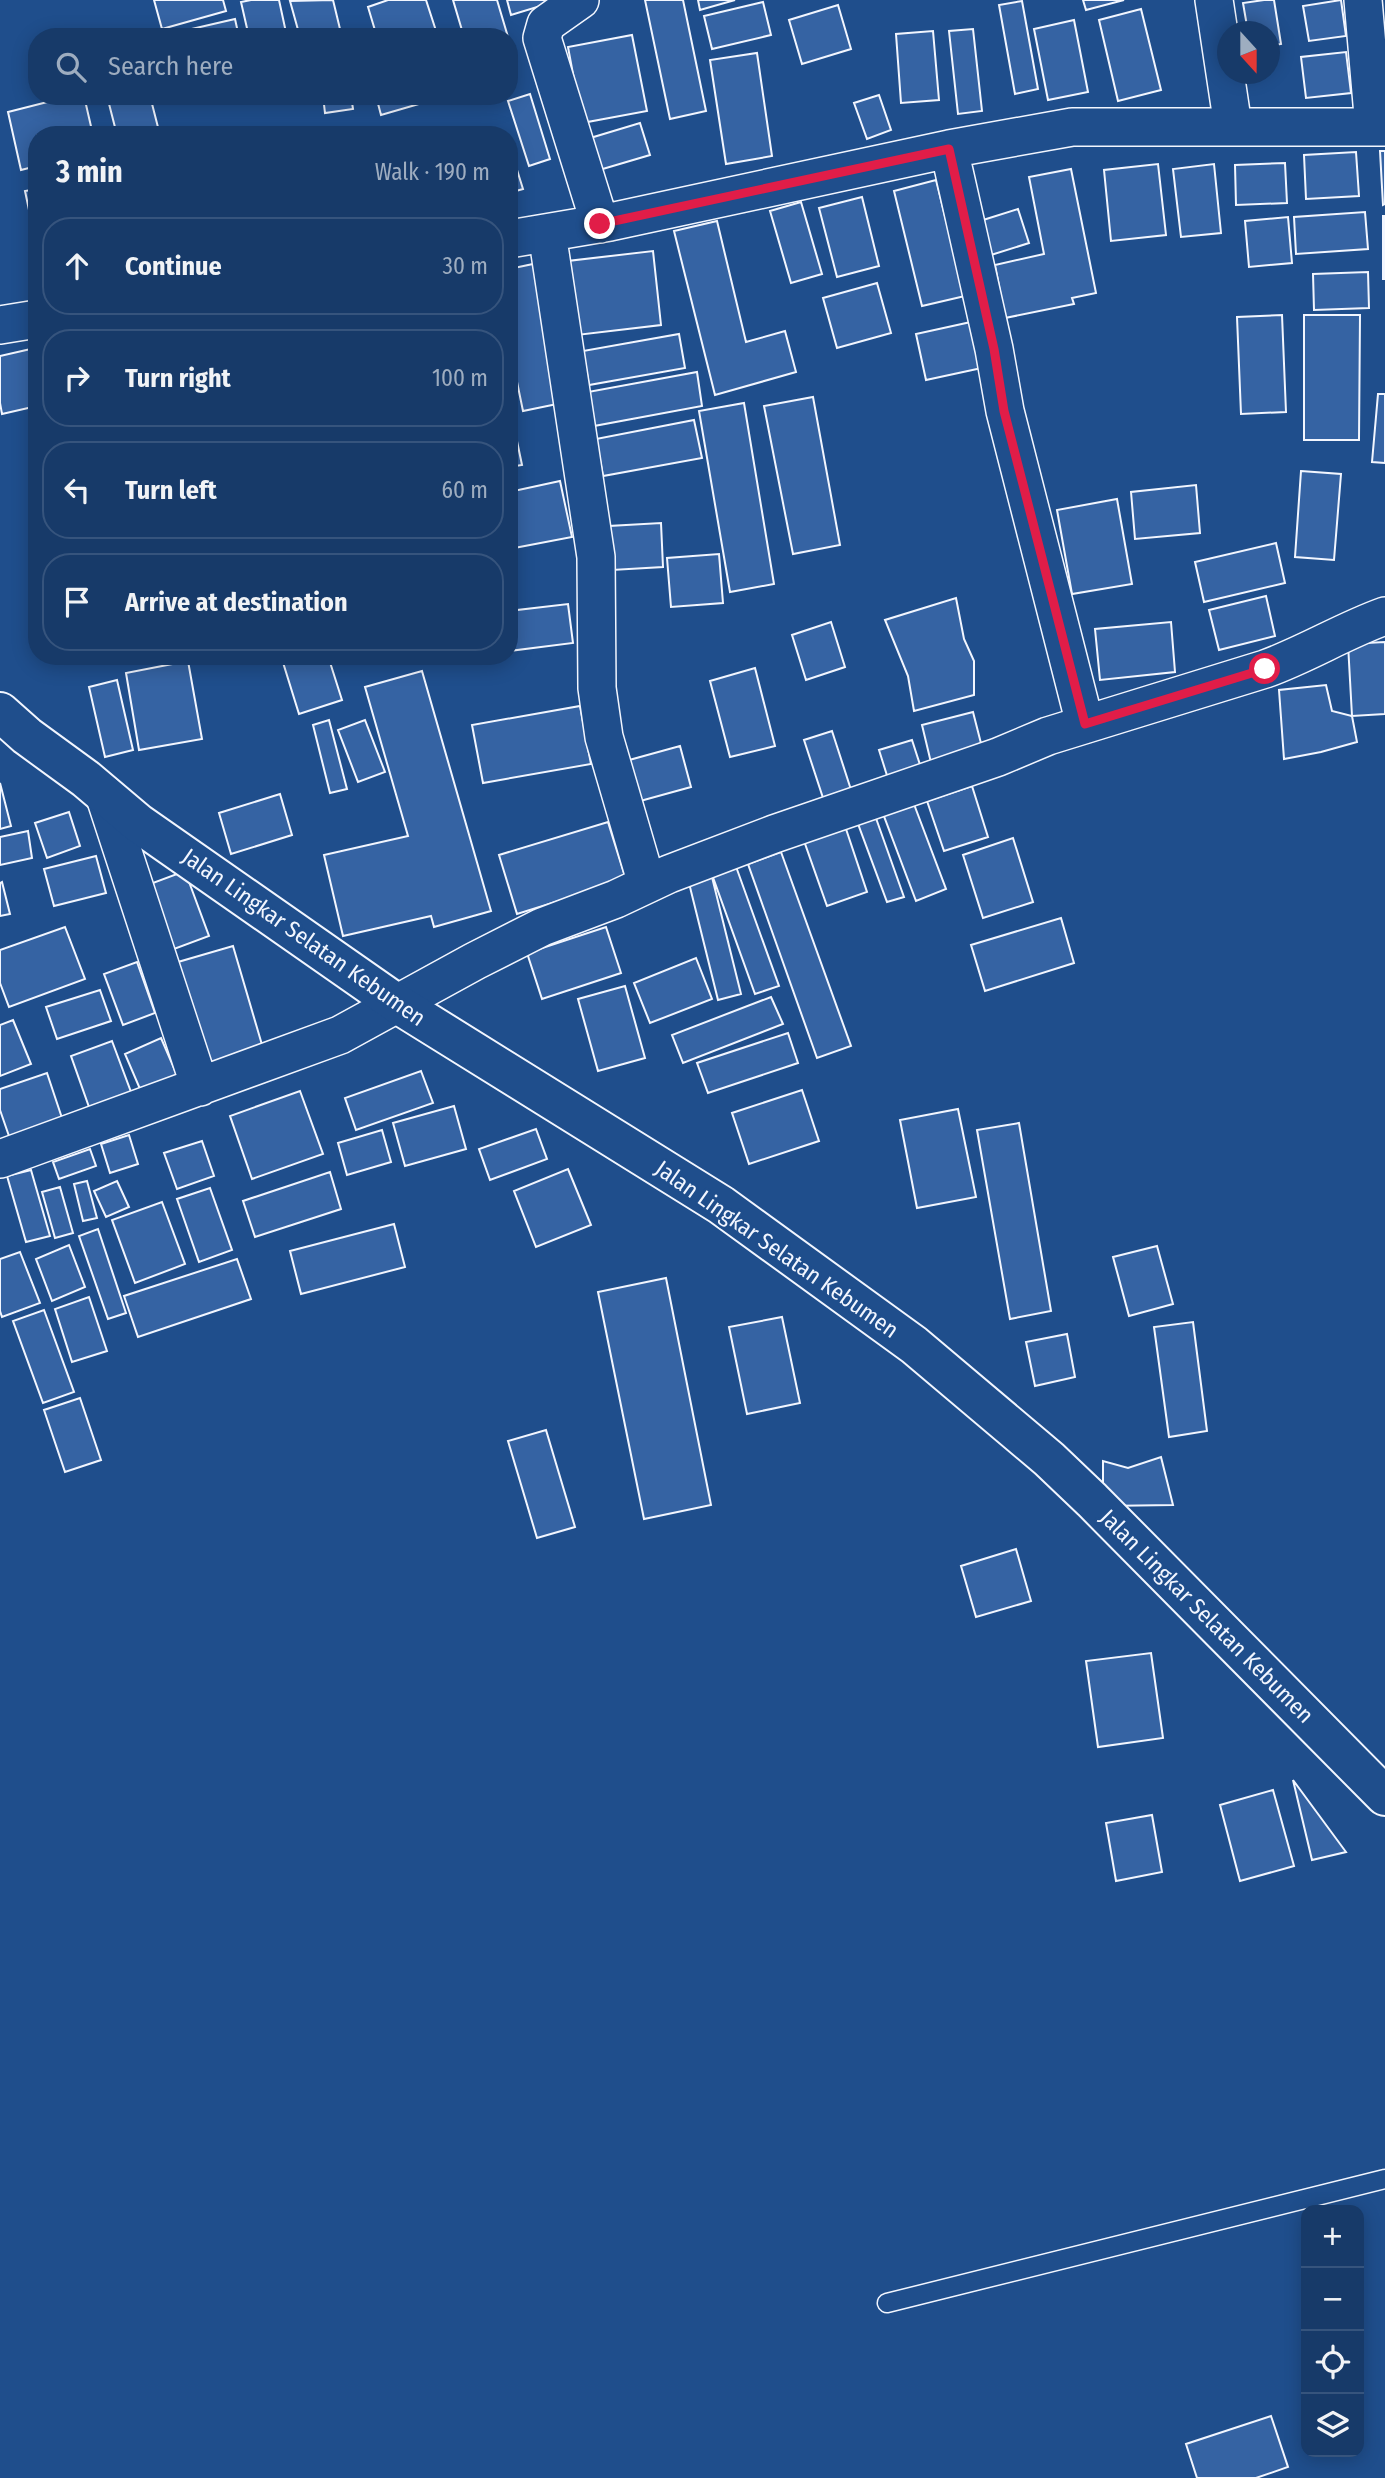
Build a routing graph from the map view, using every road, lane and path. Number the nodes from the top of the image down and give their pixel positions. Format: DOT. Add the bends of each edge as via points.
graph roads {
  1 [pos="580,0"];
  2 [pos="1214,0"];
  3 [pos="1363,0"];
  4 [pos="1233,126"];
  5 [pos="1380,127"];
  6 [pos="949,149"];
  7 [pos="600,224"];
  8 [pos="547,233"];
  9 [pos="518,238"];
  10 [pos="28,320"];
  11 [pos="0,325"];
  12 [pos="1385,616"];
  13 [pos="0,712"];
  14 [pos="1085,724"];
  15 [pos="104,794"];
  16 [pos="648,884"];
  17 [pos="396,1003"];
  18 [pos="200,1087"];
  19 [pos="0,1159"];
  20 [pos="1385,1796"];
  21 [pos="1385,2179"];
  22 [pos="887,2303"];
  1 -- 7 [label="street" via="546,24 542,38"];
  2 -- 4 [label="street"];
  3 -- 5 [label="street"];
  4 -- 5 [label="street"];
  4 -- 6 [label="street" via="1072,127"];
  6 -- 7 [label="street"];
  6 -- 14 [label="street" via="1004,411"];
  7 -- 8 [label="street"];
  8 -- 9 [label="street"];
  8 -- 16 [label="street" via="596,557 597,688 602,725"];
  10 -- 11 [label="street"];
  12 -- 14 [label="street" via="1276,665"];
  13 -- 15 [label="highway, Jalan Lingkar Selatan Kebumen"];
  14 -- 16 [label="street" via="774,834"];
  15 -- 17 [label="highway, Jalan Lingkar Selatan Kebumen"];
  15 -- 18 [label="street"];
  16 -- 17 [label="street" via="542,927"];
  17 -- 18 [label="street" via="340,1035"];
  17 -- 20 [label="highway, Jalan Lingkar Selatan Kebumen" via="721,1205 914,1345 1075,1484"];
  18 -- 19 [label="street"];
  21 -- 22 [label="lane"];
}
